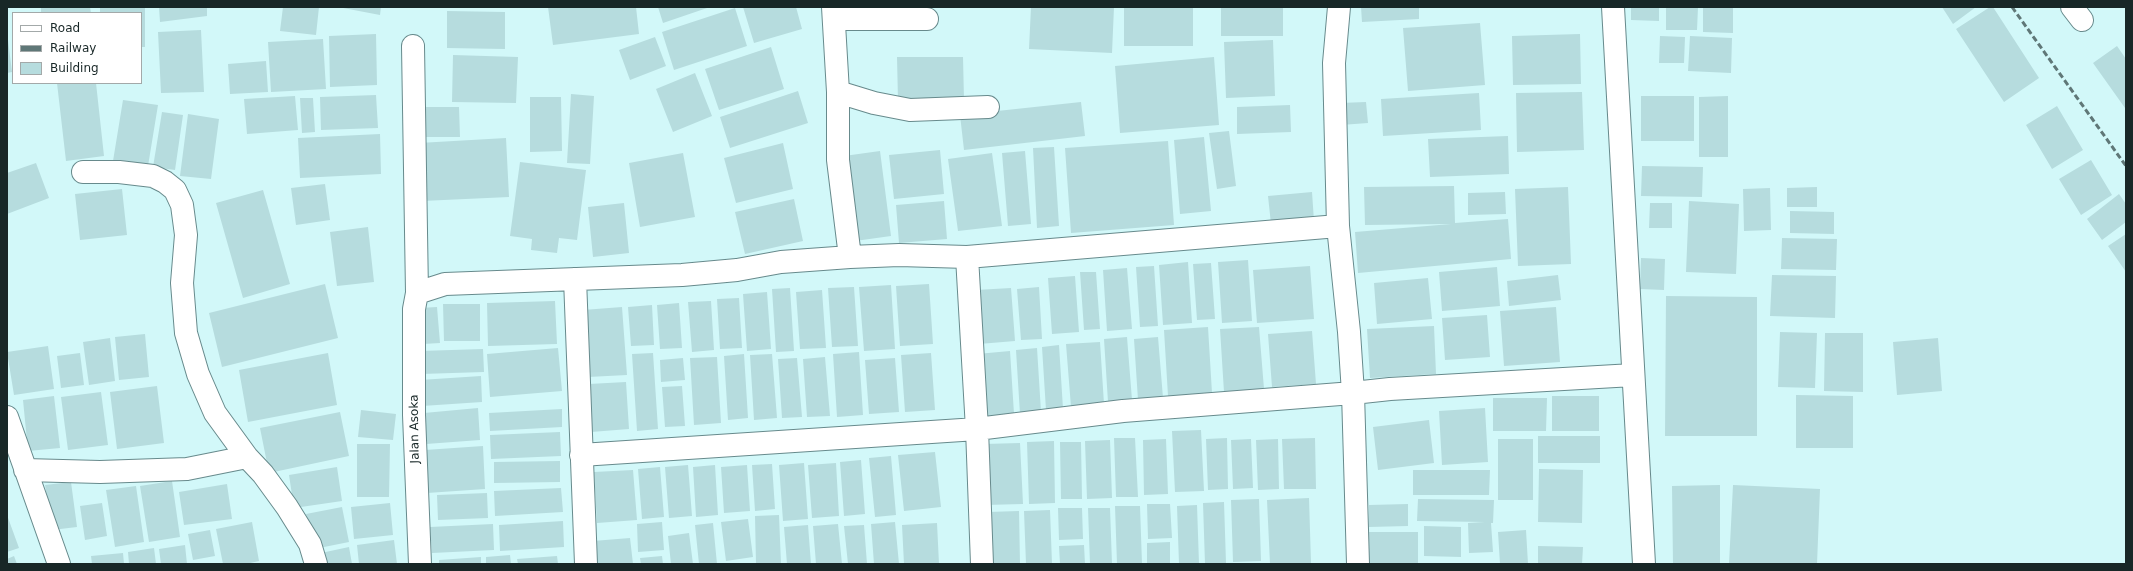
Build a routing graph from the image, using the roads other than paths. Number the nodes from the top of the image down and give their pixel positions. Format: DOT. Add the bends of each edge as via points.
graph roads {
  1 [pos="1338,7"];
  2 [pos="1614,7"];
  3 [pos="833,13"];
  4 [pos="927,19"];
  5 [pos="412,46"];
  6 [pos="838,92"];
  7 [pos="988,107"];
  8 [pos="83,172"];
  9 [pos="1338,226"];
  10 [pos="850,257"];
  11 [pos="967,257"];
  12 [pos="575,279"];
  13 [pos="417,293"];
  14 [pos="1633,375"];
  15 [pos="1352,393"];
  16 [pos="7,417"];
  17 [pos="977,429"];
  18 [pos="581,455"];
  19 [pos="247,457"];
  20 [pos="25,470"];
  21 [pos="59,564"];
  22 [pos="316,564"];
  23 [pos="420,564"];
  24 [pos="586,564"];
  25 [pos="982,564"];
  26 [pos="1358,564"];
  27 [pos="1644,564"];
  1 -- 9 [label="street" via="1334,63"];
  2 -- 14 [label="street"];
  3 -- 4 [label="street"];
  3 -- 6 [label="street"];
  5 -- 13 [label="street, Jalan Asoka"];
  6 -- 7 [label="street" via="910,110"];
  6 -- 10 [label="street" via="838,160"];
  8 -- 19 [label="street" via="119,172 153,176 175,190 182,205 186,235 182,283 186,332 198,374 215,413"];
  9 -- 11 [label="street"];
  9 -- 15 [label="street" via="1349,332"];
  10 -- 11 [label="street"];
  10 -- 12 [label="street" via="781,262 737,270 682,275"];
  11 -- 17 [label="street"];
  12 -- 13 [label="street" via="445,284"];
  12 -- 18 [label="street"];
  13 -- 23 [label="street, Jalan Asoka" via="414,309 414,415"];
  14 -- 15 [label="street"];
  14 -- 27 [label="street"];
  15 -- 17 [label="street" via="1123,411"];
  15 -- 26 [label="street"];
  16 -- 20 [label="street"];
  17 -- 18 [label="street"];
  17 -- 25 [label="street"];
  18 -- 24 [label="street"];
  19 -- 20 [label="street" via="187,469 100,472"];
  19 -- 22 [label="street" via="288,507 310,544"];
  20 -- 21 [label="street"];
}
